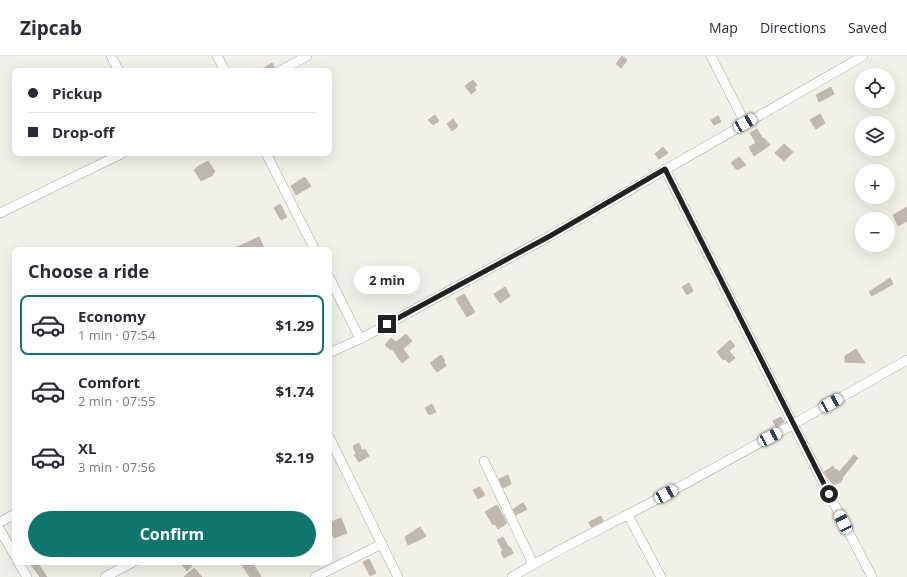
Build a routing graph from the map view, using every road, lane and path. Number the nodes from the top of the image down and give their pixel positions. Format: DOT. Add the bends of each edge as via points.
graph roads {
  1 [pos="110,56"];
  2 [pos="217,56"];
  3 [pos="306,56"];
  4 [pos="711,56"];
  5 [pos="863,56"];
  6 [pos="117,68"];
  7 [pos="223,68"];
  8 [pos="285,68"];
  9 [pos="745,123"];
  10 [pos="117,156"];
  11 [pos="268,156"];
  12 [pos="665,169"];
  13 [pos="0,213"];
  14 [pos="313,247"];
  15 [pos="332,283"];
  16 [pos="360,338"];
  17 [pos="332,352"];
  18 [pos="907,360"];
  19 [pos="794,424"];
  20 [pos="332,443"];
  21 [pos="484,461"];
  22 [pos="628,514"];
  23 [pos="12,516"];
  24 [pos="0,522"];
  25 [pos="0,530"];
  26 [pos="382,544"];
  27 [pos="12,551"];
  28 [pos="533,564"];
  29 [pos="20,565"];
  30 [pos="127,565"];
  31 [pos="27,577"];
  32 [pos="105,577"];
  33 [pos="314,577"];
  34 [pos="398,577"];
  35 [pos="512,577"];
  36 [pos="661,577"];
  37 [pos="872,577"];
  1 -- 6 [label="street"];
  2 -- 7 [label="street"];
  3 -- 8 [label="street"];
  4 -- 9 [label="street"];
  5 -- 9 [label="street"];
  9 -- 12 [label="street"];
  10 -- 13 [label="street"];
  11 -- 14 [label="street"];
  12 -- 16 [label="street" via="543,240"];
  12 -- 19 [label="street"];
  15 -- 16 [label="street"];
  16 -- 17 [label="street"];
  18 -- 19 [label="street"];
  19 -- 22 [label="street"];
  19 -- 37 [label="street"];
  20 -- 26 [label="street"];
  21 -- 28 [label="street"];
  22 -- 28 [label="street"];
  22 -- 36 [label="street"];
  23 -- 24 [label="street"];
  25 -- 27 [label="street"];
  26 -- 33 [label="street"];
  26 -- 34 [label="street"];
  28 -- 35 [label="street"];
  29 -- 31 [label="street"];
  30 -- 32 [label="street"];
}
